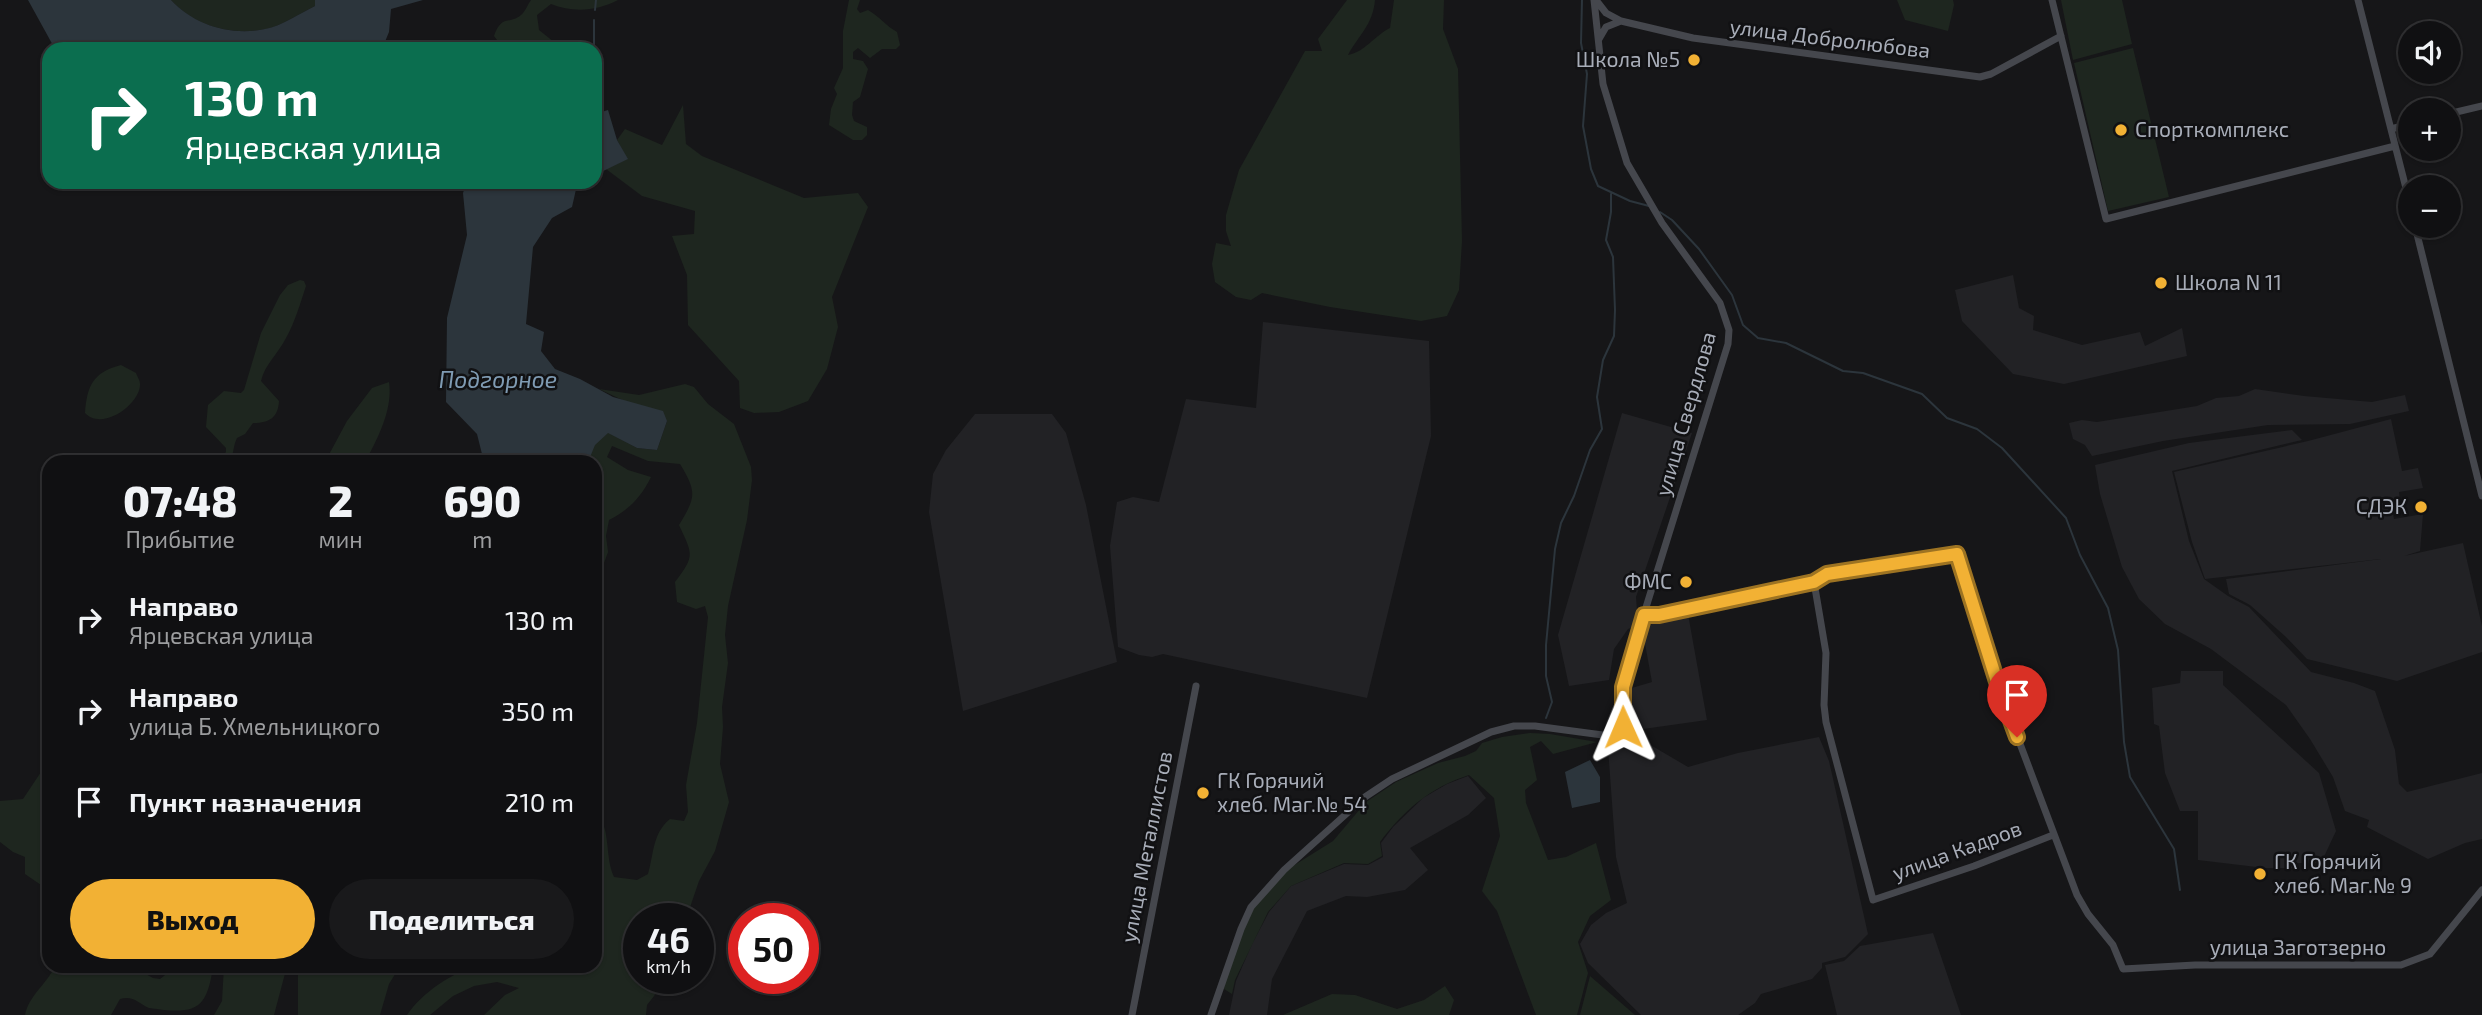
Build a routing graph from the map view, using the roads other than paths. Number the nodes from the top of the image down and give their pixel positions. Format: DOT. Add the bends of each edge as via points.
graph roads {
  1 [pos="1595,0"];
  2 [pos="2052,0"];
  3 [pos="2358,0"];
  4 [pos="1621,21"];
  5 [pos="2061,36"];
  6 [pos="1598,43"];
  7 [pos="2482,106"];
  8 [pos="2461,111"];
  9 [pos="2398,127"];
  10 [pos="2391,129"];
  11 [pos="2395,146"];
  12 [pos="2402,175"];
  13 [pos="2418,238"];
  14 [pos="2482,496"];
  15 [pos="1814,582"];
  16 [pos="1644,615"];
  17 [pos="1196,685"];
  18 [pos="2053,835"];
  19 [pos="2482,890"];
  20 [pos="1132,1015"];
  21 [pos="1211,1015"];
  1 -- 4 [label="street"];
  1 -- 6 [label="street, улица Свердлова"];
  2 -- 5 [label="street"];
  3 -- 10 [label="street"];
  4 -- 5 [label="street, улица Добролюбова" via="1693,38 1980,77"];
  4 -- 6 [label="street" via="1606,27"];
  5 -- 11 [label="street" via="2106,219"];
  6 -- 16 [label="street, улица Свердлова" via="1603,84 1627,163 1662,223 1720,303 1729,330"];
  7 -- 8 [label="street"];
  9 -- 10 [label="street"];
  10 -- 11 [label="street"];
  11 -- 12 [label="street"];
  13 -- 14 [label="street"];
  15 -- 16 [label="street"];
  15 -- 18 [label="street" via="1827,574 1957,554 1999,688"];
  15 -- 18 [label="street, улица Кадров" via="1825,643 1826,722 1873,900"];
  16 -- 21 [label="street, улица Свердлова" via="1623,687 1620,732 1610,736 1535,726 1502,729 1392,779 1365,797 1284,870 1251,907"];
  17 -- 20 [label="street, улица Металлистов"];
  18 -- 19 [label="street, улица Заготзерно" via="2077,895 2113,945 2123,969 2401,965 2430,954"];
}
